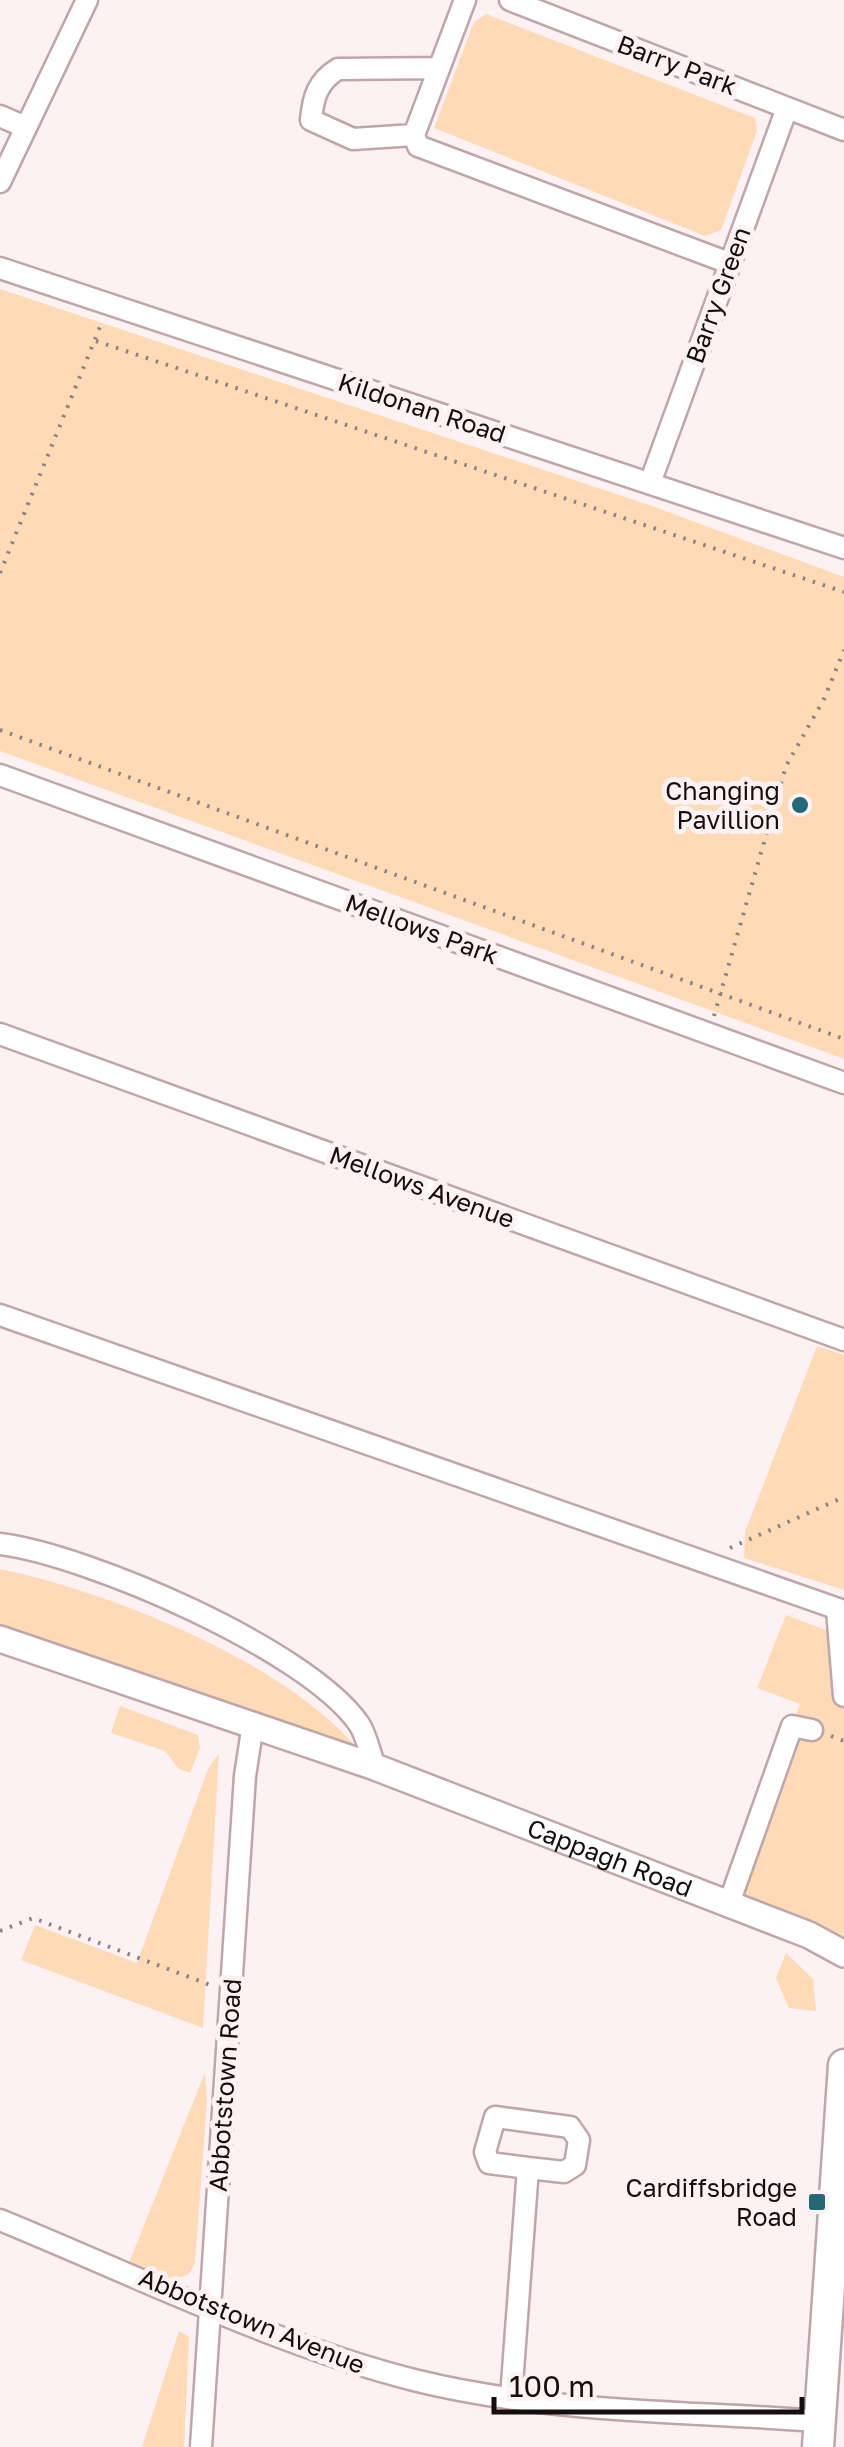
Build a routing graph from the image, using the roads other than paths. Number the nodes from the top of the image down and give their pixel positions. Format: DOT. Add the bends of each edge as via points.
graph roads {
  1 [pos="87,0"];
  2 [pos="465,0"];
  3 [pos="510,0"];
  4 [pos="439,68"];
  5 [pos="788,108"];
  6 [pos="0,116"];
  7 [pos="25,128"];
  8 [pos="844,130"];
  9 [pos="414,135"];
  10 [pos="0,182"];
  11 [pos="730,264"];
  12 [pos="0,268"];
  13 [pos="650,483"];
  14 [pos="844,548"];
  15 [pos="0,775"];
  16 [pos="0,1034"];
  17 [pos="844,1083"];
  18 [pos="0,1315"];
  19 [pos="844,1340"];
  20 [pos="0,1544"];
  21 [pos="841,1610"];
  22 [pos="0,1639"];
  23 [pos="844,1696"];
  24 [pos="253,1724"];
  25 [pos="812,1730"];
  26 [pos="375,1767"];
  27 [pos="728,1906"];
  28 [pos="844,1954"];
  29 [pos="844,2064"];
  30 [pos="528,2168"];
  31 [pos="0,2220"];
  32 [pos="210,2306"];
  33 [pos="510,2398"];
  34 [pos="818,2434"];
  35 [pos="201,2447"];
  1 -- 7 [label="street"];
  2 -- 4 [label="street"];
  3 -- 5 [label="street, Barry Park"];
  4 -- 9 [label="street"];
  4 -- 9 [label="street" via="338,70 323,78 312,104 311,120 353,139"];
  5 -- 8 [label="street, Barry Park"];
  5 -- 11 [label="street, Barry Green"];
  6 -- 7 [label="street"];
  7 -- 10 [label="street"];
  9 -- 11 [label="street" via="418,146"];
  11 -- 13 [label="street, Barry Green"];
  12 -- 13 [label="street, Kildonan Road"];
  13 -- 14 [label="street, Kildonan Road"];
  15 -- 17 [label="street, Mellows Park"];
  16 -- 19 [label="street, Mellows Avenue"];
  18 -- 21 [label="street"];
  20 -- 26 [label="street" via="38,1549 96,1570 270,1651 331,1693 360,1726"];
  21 -- 23 [label="street"];
  22 -- 24 [label="street, Cappagh Road"];
  24 -- 26 [label="street, Cappagh Road"];
  24 -- 32 [label="street, Abbotstown Road"];
  25 -- 27 [label="street" via="792,1726"];
  26 -- 27 [label="street, Cappagh Road"];
  27 -- 28 [label="street, Cappagh Road"];
  29 -- 34 [label="main road"];
  30 -- 30 [label="street" via="564,2172 575,2165 579,2140 570,2127 495,2117 485,2152 489,2163"];
  30 -- 33 [label="street"];
  31 -- 32 [label="street, Abbotstown Avenue"];
  32 -- 33 [label="street, Abbotstown Avenue" via="346,2361"];
  32 -- 35 [label="street, Abbotstown Road"];
  33 -- 34 [label="street, Abbotstown Avenue"];
}
